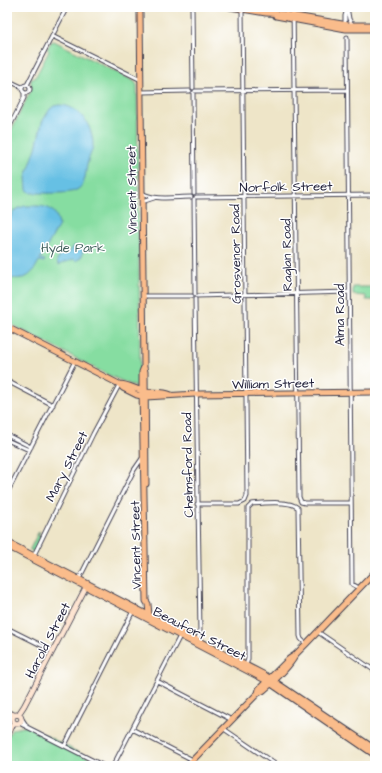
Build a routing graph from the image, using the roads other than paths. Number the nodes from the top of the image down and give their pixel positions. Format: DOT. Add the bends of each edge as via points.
graph roads {
  1 [pos="67,7"];
  2 [pos="192,7"];
  3 [pos="230,7"];
  4 [pos="293,7"];
  5 [pos="242,8"];
  6 [pos="347,8"];
  7 [pos="140,9"];
  8 [pos="293,18"];
  9 [pos="353,26"];
  10 [pos="375,26"];
  11 [pos="345,27"];
  12 [pos="375,29"];
  13 [pos="52,36"];
  14 [pos="346,37"];
  15 [pos="7,80"];
  16 [pos="141,80"];
  17 [pos="27,85"];
  18 [pos="22,87"];
  19 [pos="294,90"];
  20 [pos="347,90"];
  21 [pos="193,91"];
  22 [pos="243,91"];
  23 [pos="24,92"];
  24 [pos="141,92"];
  25 [pos="7,132"];
  26 [pos="142,193"];
  27 [pos="348,195"];
  28 [pos="375,195"];
  29 [pos="244,196"];
  30 [pos="296,196"];
  31 [pos="155,197"];
  32 [pos="194,197"];
  33 [pos="142,202"];
  34 [pos="349,292"];
  35 [pos="297,293"];
  36 [pos="245,294"];
  37 [pos="143,296"];
  38 [pos="195,296"];
  39 [pos="7,326"];
  40 [pos="75,361"];
  41 [pos="7,381"];
  42 [pos="119,384"];
  43 [pos="375,392"];
  44 [pos="298,393"];
  45 [pos="350,393"];
  46 [pos="144,394"];
  47 [pos="196,394"];
  48 [pos="246,394"];
  49 [pos="53,405"];
  50 [pos="7,435"];
  51 [pos="7,440"];
  52 [pos="30,449"];
  53 [pos="143,457"];
  54 [pos="136,467"];
  55 [pos="143,472"];
  56 [pos="145,488"];
  57 [pos="7,493"];
  58 [pos="352,503"];
  59 [pos="197,504"];
  60 [pos="7,542"];
  61 [pos="7,546"];
  62 [pos="33,557"];
  63 [pos="375,572"];
  64 [pos="78,581"];
  65 [pos="87,585"];
  66 [pos="359,588"];
  67 [pos="146,601"];
  68 [pos="134,609"];
  69 [pos="140,612"];
  70 [pos="149,615"];
  71 [pos="7,628"];
  72 [pos="318,632"];
  73 [pos="181,636"];
  74 [pos="195,641"];
  75 [pos="306,644"];
  76 [pos="53,651"];
  77 [pos="246,665"];
  78 [pos="375,671"];
  79 [pos="271,680"];
  80 [pos="157,681"];
  81 [pos="8,713"];
  82 [pos="17,719"];
  83 [pos="232,720"];
  84 [pos="223,728"];
  85 [pos="132,729"];
  86 [pos="7,738"];
  87 [pos="64,745"];
  88 [pos="375,749"];
  89 [pos="375,755"];
  90 [pos="192,760"];
  91 [pos="104,766"];
  92 [pos="113,766"];
  93 [pos="187,766"];
  94 [pos="278,766"];
  1 -- 13 [label="street"];
  2 -- 21 [label="street, Chelmsford Road"];
  3 -- 5 [label="main road"];
  4 -- 8 [label="street, Raglan Road"];
  5 -- 8 [label="main road"];
  5 -- 22 [label="street, Grosvenor Road"];
  6 -- 9 [label="street"];
  6 -- 11 [label="street"];
  7 -- 16 [label="main road, Vincent Street"];
  8 -- 11 [label="main road"];
  8 -- 19 [label="street, Raglan Road"];
  9 -- 10 [label="main road"];
  9 -- 11 [label="main road"];
  11 -- 12 [label="main road"];
  13 -- 16 [label="street"];
  13 -- 17 [label="street"];
  14 -- 20 [label="street, Alma Road"];
  15 -- 18 [label="street"];
  16 -- 24 [label="main road, Vincent Street"];
  17 -- 18 [label="street"];
  17 -- 23 [label="street" via="29,90"];
  18 -- 23 [label="street"];
  19 -- 20 [label="street"];
  19 -- 22 [label="street"];
  19 -- 30 [label="street, Raglan Road"];
  20 -- 27 [label="street, Alma Road"];
  21 -- 22 [label="street"];
  21 -- 24 [label="street"];
  21 -- 32 [label="street, Chelmsford Road"];
  22 -- 29 [label="street, Grosvenor Road"];
  23 -- 25 [label="street" via="24,98"];
  24 -- 26 [label="main road, Vincent Street"];
  26 -- 31 [label="street, Norfolk Street"];
  26 -- 33 [label="main road, Vincent Street"];
  27 -- 28 [label="street, Norfolk Street"];
  27 -- 30 [label="street, Norfolk Street"];
  27 -- 34 [label="street, Alma Road"];
  29 -- 30 [label="street, Norfolk Street"];
  29 -- 32 [label="street, Norfolk Street"];
  29 -- 36 [label="street, Grosvenor Road"];
  30 -- 35 [label="street, Raglan Road"];
  31 -- 32 [label="street, Norfolk Street"];
  31 -- 33 [label="street, Norfolk Street"];
  32 -- 38 [label="street, Chelmsford Road"];
  33 -- 37 [label="main road, Vincent Street"];
  34 -- 35 [label="street"];
  34 -- 45 [label="street, Alma Road"];
  35 -- 36 [label="street"];
  35 -- 44 [label="street, Raglan Road"];
  36 -- 38 [label="street"];
  36 -- 48 [label="street, Grosvenor Road"];
  37 -- 38 [label="street"];
  37 -- 46 [label="main road, Vincent Street"];
  38 -- 47 [label="street, Chelmsford Road"];
  39 -- 40 [label="main road, William Street"];
  40 -- 42 [label="main road, William Street"];
  40 -- 49 [label="street"];
  41 -- 49 [label="street"];
  42 -- 46 [label="main road, William Street" via="123,388"];
  42 -- 62 [label="street, Mary Street"];
  43 -- 45 [label="main road, William Street"];
  44 -- 45 [label="main road, William Street"];
  44 -- 48 [label="main road, William Street"];
  44 -- 58 [label="street, Raglan Road" via="301,502"];
  45 -- 58 [label="street, Alma Road"];
  46 -- 47 [label="main road, William Street"];
  46 -- 53 [label="main road, Vincent Street"];
  46 -- 56 [label="main road, Vincent Street"];
  47 -- 48 [label="main road, William Street"];
  47 -- 59 [label="street, Chelmsford Road"];
  48 -- 59 [label="street, Grosvenor Road" via="245,501 239,504"];
  49 -- 52 [label="street"];
  50 -- 52 [label="street"];
  51 -- 52 [label="street"];
  52 -- 57 [label="street"];
  53 -- 54 [label="street"];
  53 -- 55 [label="main road, Vincent Street"];
  54 -- 55 [label="street"];
  54 -- 64 [label="street"];
  55 -- 56 [label="main road, Vincent Street"];
  56 -- 67 [label="main road, Vincent Street"];
  58 -- 66 [label="street, Alma Road" via="352,584"];
  59 -- 74 [label="street, Chelmsford Road" via="199,630"];
  60 -- 62 [label="main road, Beaufort Street"];
  61 -- 62 [label="main road, Beaufort Street"];
  62 -- 64 [label="main road, Beaufort Street"];
  63 -- 66 [label="main road"];
  64 -- 65 [label="main road, Beaufort Street"];
  65 -- 68 [label="main road, Beaufort Street"];
  65 -- 76 [label="street, Harold Street"];
  66 -- 72 [label="main road"];
  67 -- 69 [label="main road, Vincent Street"];
  67 -- 70 [label="main road, Vincent Street"];
  68 -- 69 [label="main road, Beaufort Street"];
  68 -- 87 [label="street"];
  69 -- 70 [label="main road, Beaufort Street"];
  69 -- 73 [label="main road, Beaufort Street"];
  70 -- 74 [label="main road, Beaufort Street"];
  71 -- 76 [label="street"];
  72 -- 75 [label="main road"];
  72 -- 78 [label="street"];
  73 -- 74 [label="main road, Beaufort Street"];
  73 -- 80 [label="street"];
  74 -- 77 [label="main road, Beaufort Street"];
  74 -- 79 [label="main road, Beaufort Street"];
  75 -- 77 [label="street" via="300,636 299,512 296,505 290,503 250,505"];
  75 -- 79 [label="main road"];
  76 -- 82 [label="street, Harold Street"];
  77 -- 79 [label="main road, Beaufort Street"];
  79 -- 83 [label="main road" via="259,689"];
  79 -- 88 [label="main road, Beaufort Street"];
  79 -- 89 [label="main road, Beaufort Street"];
  80 -- 83 [label="street"];
  80 -- 85 [label="street"];
  81 -- 82 [label="street"];
  82 -- 86 [label="street"];
  82 -- 87 [label="street"];
  83 -- 84 [label="main road"];
  84 -- 90 [label="main road"];
  84 -- 94 [label="street"];
  85 -- 90 [label="street"];
  85 -- 92 [label="street"];
  87 -- 91 [label="street"];
  90 -- 93 [label="main road"];
}
